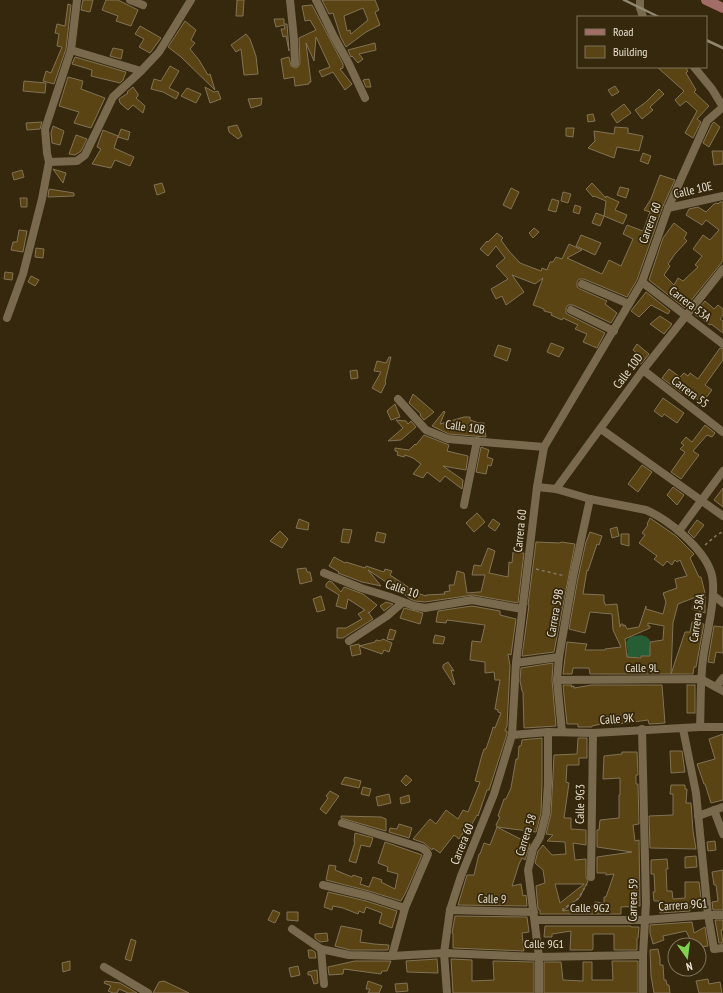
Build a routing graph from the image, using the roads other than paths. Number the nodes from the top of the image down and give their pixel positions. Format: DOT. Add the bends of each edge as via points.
graph roads {
  1 [pos="77,0"];
  2 [pos="130,0"];
  3 [pos="191,0"];
  4 [pos="290,0"];
  5 [pos="316,0"];
  6 [pos="640,0"];
  7 [pos="706,0"];
  8 [pos="143,5"];
  9 [pos="723,8"];
  10 [pos="643,16"];
  11 [pos="71,50"];
  12 [pos="295,63"];
  13 [pos="695,68"];
  14 [pos="141,71"];
  15 [pos="366,98"];
  16 [pos="723,107"];
  17 [pos="49,162"];
  18 [pos="723,196"];
  19 [pos="668,208"];
  20 [pos="723,269"];
  21 [pos="642,282"];
  22 [pos="582,284"];
  23 [pos="629,304"];
  24 [pos="571,310"];
  25 [pos="686,316"];
  26 [pos="7,318"];
  27 [pos="614,331"];
  28 [pos="723,344"];
  29 [pos="643,370"];
  30 [pos="398,399"];
  31 [pos="601,429"];
  32 [pos="723,432"];
  33 [pos="477,441"];
  34 [pos="544,447"];
  35 [pos="723,471"];
  36 [pos="537,487"];
  37 [pos="556,489"];
  38 [pos="590,499"];
  39 [pos="701,500"];
  40 [pos="464,504"];
  41 [pos="723,516"];
  42 [pos="679,531"];
  43 [pos="324,573"];
  44 [pos="713,595"];
  45 [pos="403,602"];
  46 [pos="723,602"];
  47 [pos="522,609"];
  48 [pos="349,641"];
  49 [pos="560,657"];
  50 [pos="516,663"];
  51 [pos="723,678"];
  52 [pos="701,679"];
  53 [pos="558,680"];
  54 [pos="719,689"];
  55 [pos="700,727"];
  56 [pos="723,727"];
  57 [pos="683,728"];
  58 [pos="642,729"];
  59 [pos="548,732"];
  60 [pos="562,732"];
  61 [pos="593,733"];
  62 [pos="512,735"];
  63 [pos="723,807"];
  64 [pos="714,810"];
  65 [pos="698,816"];
  66 [pos="342,823"];
  67 [pos="723,834"];
  68 [pos="591,877"];
  69 [pos="323,885"];
  70 [pos="405,908"];
  71 [pos="450,910"];
  72 [pos="708,915"];
  73 [pos="723,915"];
  74 [pos="534,916"];
  75 [pos="645,920"];
  76 [pos="292,929"];
  77 [pos="719,948"];
  78 [pos="321,949"];
  79 [pos="444,953"];
  80 [pos="643,955"];
  81 [pos="392,956"];
  82 [pos="539,957"];
  83 [pos="104,967"];
  84 [pos="324,984"];
  85 [pos="148,993"];
  86 [pos="447,993"];
  87 [pos="538,993"];
  88 [pos="643,993"];
  1 -- 11 [label="street"];
  2 -- 8 [label="street"];
  3 -- 14 [label="street" via="159,52"];
  4 -- 12 [label="street"];
  5 -- 15 [label="street"];
  6 -- 10 [label="street"];
  7 -- 9 [label="main road"];
  11 -- 14 [label="street"];
  11 -- 17 [label="street" via="45,129"];
  13 -- 16 [label="street"];
  14 -- 17 [label="street" via="113,97 85,155 77,160"];
  16 -- 19 [label="street, Carrera 60" via="707,121"];
  17 -- 26 [label="street" via="23,274"];
  18 -- 19 [label="street, Calle 10E"];
  19 -- 21 [label="street, Carrera 60"];
  20 -- 25 [label="street, Calle 10D"];
  21 -- 23 [label="street, Carrera 60"];
  21 -- 25 [label="street, Carrera 53A"];
  22 -- 23 [label="street"];
  23 -- 27 [label="street, Carrera 60"];
  24 -- 27 [label="street"];
  25 -- 28 [label="street, Carrera 53A"];
  25 -- 29 [label="street, Calle 10D"];
  27 -- 34 [label="street, Carrera 60"];
  29 -- 31 [label="street, Calle 10D"];
  29 -- 32 [label="street, Carrera 55"];
  30 -- 33 [label="street, Calle 10B" via="426,430 448,439"];
  31 -- 37 [label="street, Calle 10D"];
  31 -- 39 [label="street"];
  33 -- 34 [label="street, Calle 10B"];
  33 -- 40 [label="street"];
  34 -- 36 [label="street, Carrera 60"];
  35 -- 39 [label="street"];
  36 -- 37 [label="street, Carrera 58A"];
  36 -- 47 [label="street, Carrera 60"];
  37 -- 38 [label="street, Carrera 58A"];
  38 -- 42 [label="street, Carrera 58A" via="646,510"];
  38 -- 49 [label="street, Carrera 59B" via="573,577"];
  39 -- 41 [label="street"];
  39 -- 42 [label="street"];
  42 -- 44 [label="street, Carrera 58A" via="699,550 711,572"];
  43 -- 45 [label="street, Calle 10"];
  44 -- 46 [label="street"];
  44 -- 52 [label="street, Carrera 58A"];
  45 -- 47 [label="street, Calle 10" via="424,608 472,600"];
  45 -- 48 [label="street"];
  47 -- 50 [label="street, Carrera 60"];
  49 -- 50 [label="street"];
  49 -- 53 [label="street, Carrera 59B"];
  50 -- 62 [label="street, Carrera 60"];
  51 -- 54 [label="street"];
  52 -- 53 [label="street, Calle 9L"];
  52 -- 54 [label="street, Calle 9L"];
  52 -- 55 [label="street, Carrera 58A"];
  53 -- 60 [label="street, Carrera 59B"];
  55 -- 56 [label="street, Calle 9K"];
  55 -- 57 [label="street, Calle 9K"];
  57 -- 58 [label="street, Calle 9K"];
  57 -- 65 [label="street"];
  58 -- 61 [label="street, Calle 9K"];
  58 -- 75 [label="street, Carrera 59"];
  59 -- 60 [label="street, Calle 9K"];
  59 -- 62 [label="street, Calle 9K"];
  59 -- 74 [label="street, Carrera 58" via="546,814 528,870"];
  60 -- 61 [label="street, Calle 9K"];
  61 -- 68 [label="street, Calle 9G3"];
  62 -- 71 [label="street, Carrera 60" via="494,794"];
  63 -- 64 [label="street"];
  64 -- 65 [label="street"];
  64 -- 67 [label="street"];
  65 -- 72 [label="street"];
  66 -- 70 [label="street" via="426,851 428,854"];
  69 -- 70 [label="street"];
  70 -- 81 [label="street"];
  71 -- 74 [label="street, Calle 9"];
  71 -- 79 [label="street, Carrera 60"];
  72 -- 73 [label="street, Carrera 9G1"];
  72 -- 75 [label="street, Carrera 9G1"];
  72 -- 77 [label="street"];
  74 -- 75 [label="street, Calle 9G2" via="563,920"];
  74 -- 82 [label="street, Carrera 58"];
  75 -- 80 [label="street, Carrera 59"];
  76 -- 78 [label="street"];
  78 -- 81 [label="street, Calle 9G1" via="349,955"];
  78 -- 84 [label="street"];
  79 -- 81 [label="street, Calle 9G1"];
  79 -- 82 [label="street, Calle 9G1"];
  79 -- 86 [label="street, Carrera 60"];
  80 -- 82 [label="street, Calle 9G1"];
  80 -- 88 [label="street, Carrera 59"];
  82 -- 87 [label="street, Carrera 58"];
  83 -- 85 [label="street"];
}
